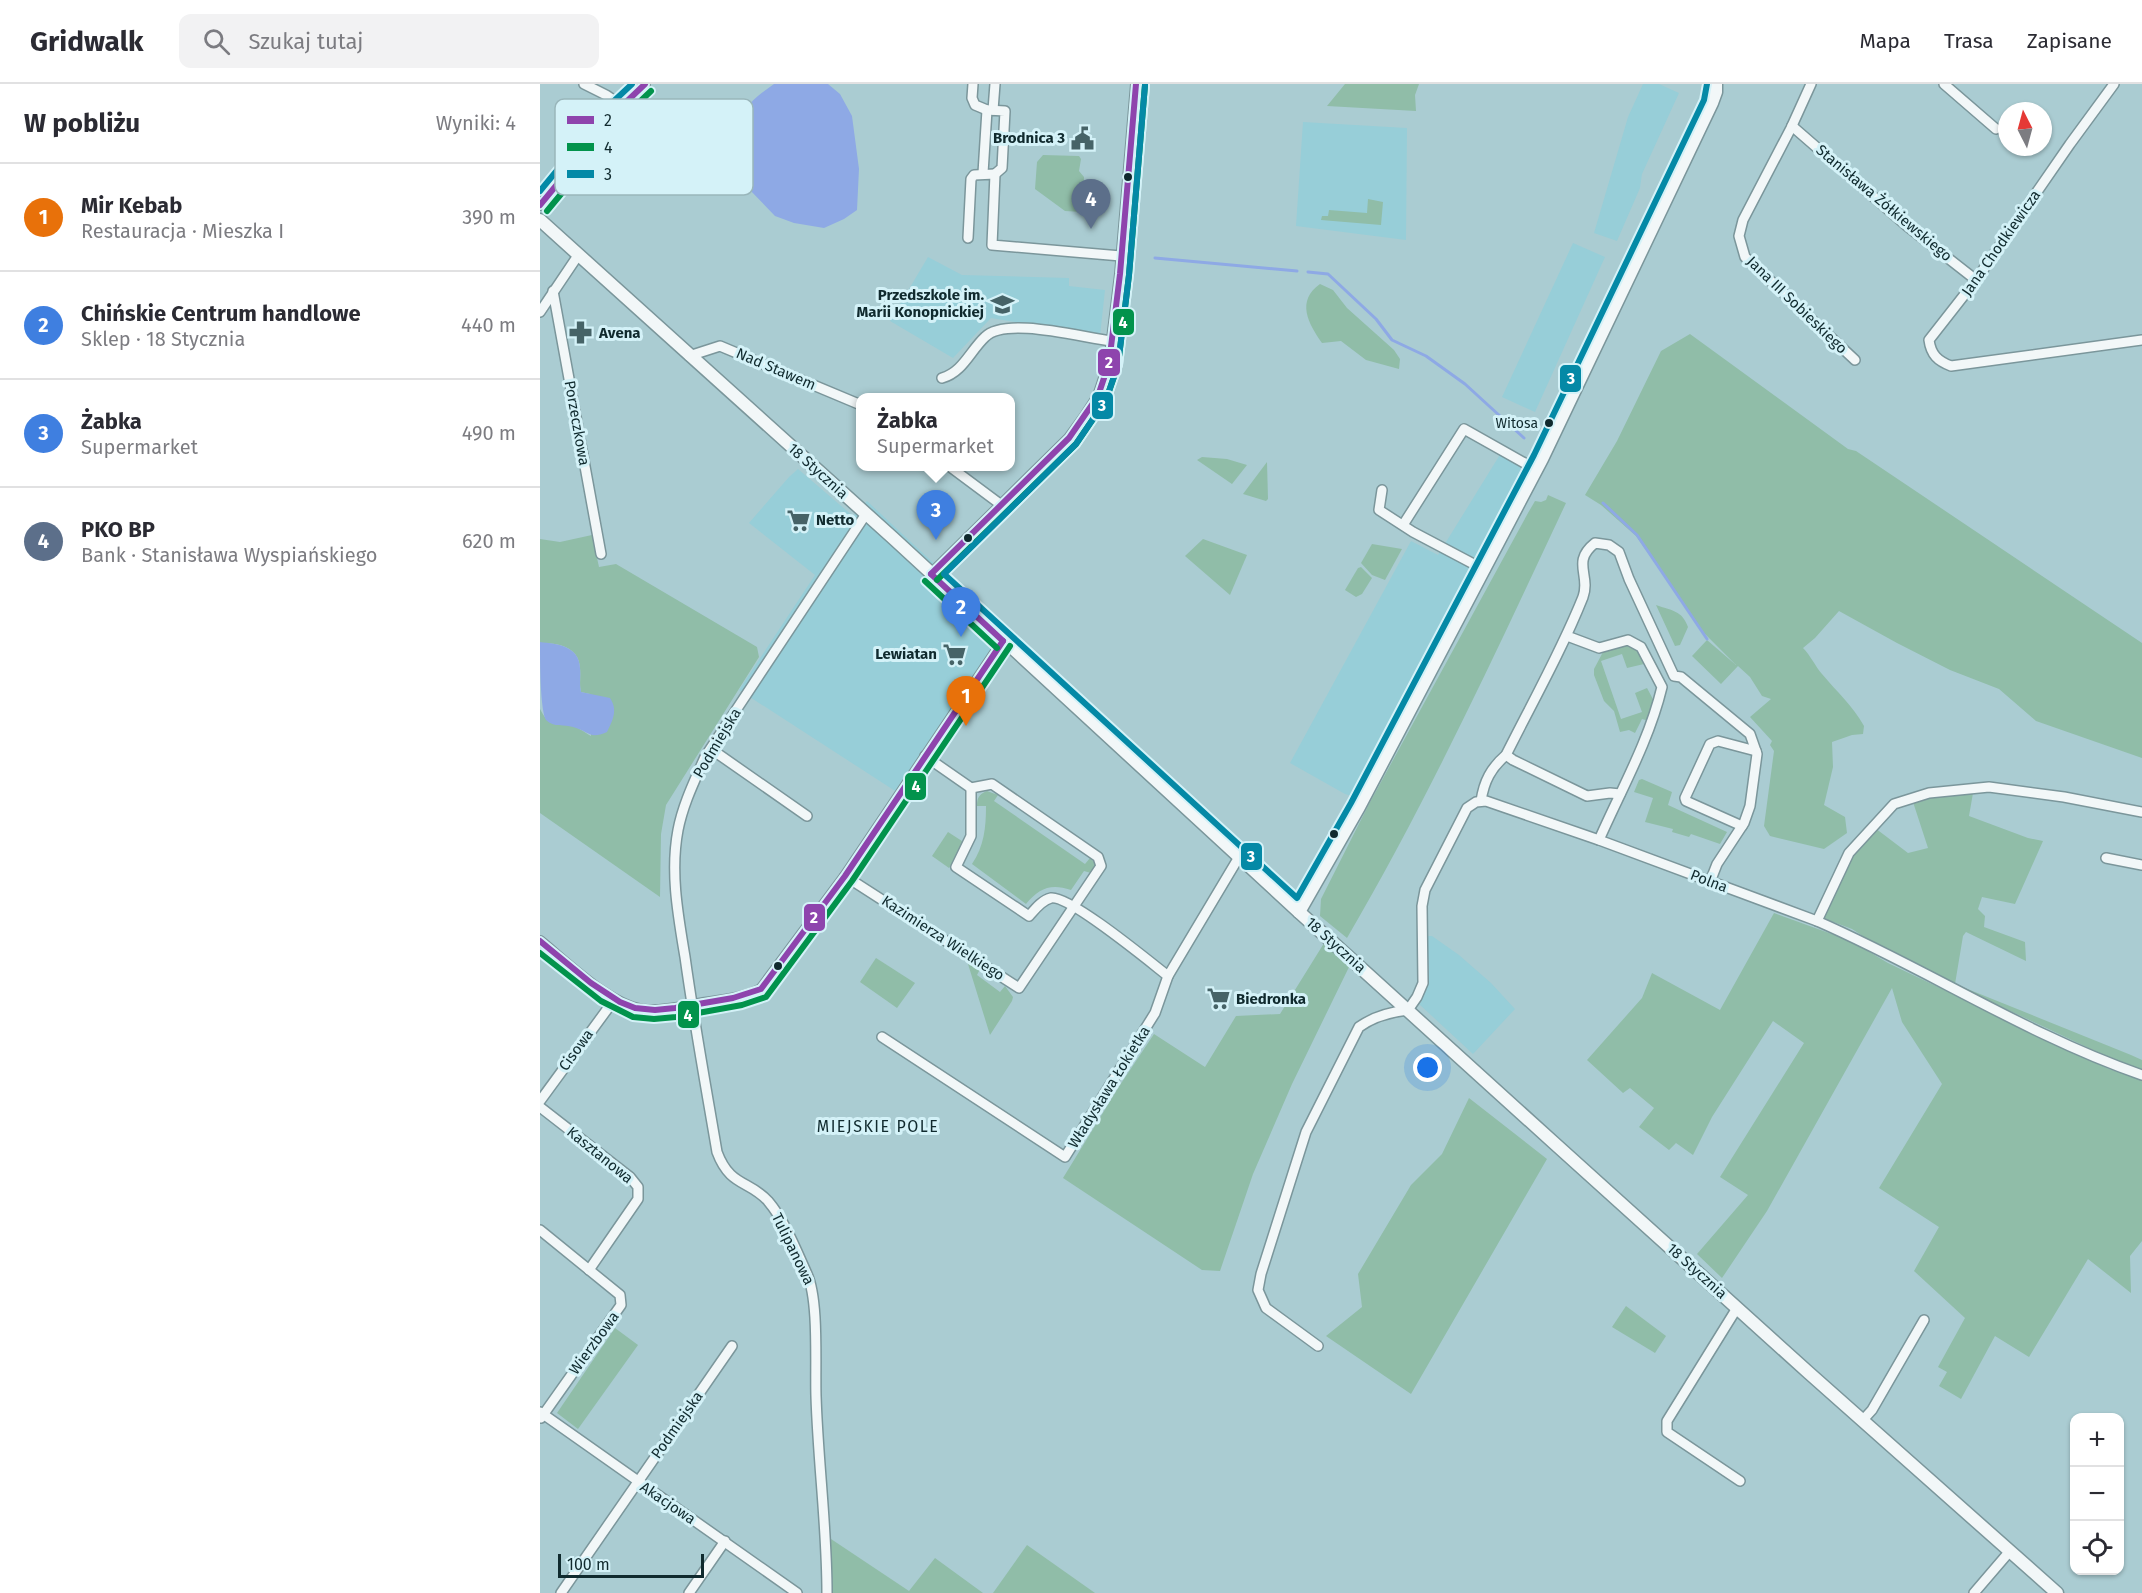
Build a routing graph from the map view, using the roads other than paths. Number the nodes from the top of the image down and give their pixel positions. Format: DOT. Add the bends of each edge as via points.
graph roads {
  1 [pos="584,84"];
  2 [pos="645,84"];
  3 [pos="973,84"];
  4 [pos="995,84"];
  5 [pos="1136,84"];
  6 [pos="1716,84"];
  7 [pos="1811,84"];
  8 [pos="1944,84"];
  9 [pos="2114,84"];
  10 [pos="612,99"];
  11 [pos="629,99"];
  12 [pos="990,110"];
  13 [pos="1792,126"];
  14 [pos="1996,129"];
  15 [pos="983,173"];
  16 [pos="995,174"];
  17 [pos="555,187"];
  18 [pos="540,205"];
  19 [pos="540,220"];
  20 [pos="968,238"];
  21 [pos="579,254"];
  22 [pos="1121,256"];
  23 [pos="1976,280"];
  24 [pos="554,291"];
  25 [pos="540,312"];
  26 [pos="2142,340"];
  27 [pos="1112,341"];
  28 [pos="689,356"];
  29 [pos="1855,360"];
  30 [pos="942,378"];
  31 [pos="856,403"];
  32 [pos="1537,470"];
  33 [pos="956,471"];
  34 [pos="1382,490"];
  35 [pos="1000,504"];
  36 [pos="866,514"];
  37 [pos="1402,525"];
  38 [pos="601,554"];
  39 [pos="1485,570"];
  40 [pos="932,574"];
  41 [pos="1567,636"];
  42 [pos="1003,641"];
  43 [pos="1743,728"];
  44 [pos="1742,747"];
  45 [pos="711,749"];
  46 [pos="1756,751"];
  47 [pos="1506,755"];
  48 [pos="925,756"];
  49 [pos="971,788"];
  50 [pos="1620,794"];
  51 [pos="1481,801"];
  52 [pos="2142,812"];
  53 [pos="807,816"];
  54 [pos="1742,826"];
  55 [pos="1599,840"];
  56 [pos="1239,856"];
  57 [pos="2106,858"];
  58 [pos="2142,865"];
  59 [pos="845,876"];
  60 [pos="1710,882"];
  61 [pos="1073,907"];
  62 [pos="1299,912"];
  63 [pos="1817,921"];
  64 [pos="540,941"];
  65 [pos="1168,976"];
  66 [pos="614,999"];
  67 [pos="692,1005"];
  68 [pos="1408,1010"];
  69 [pos="882,1037"];
  70 [pos="2142,1075"];
  71 [pos="541,1095"];
  72 [pos="540,1107"];
  73 [pos="540,1230"];
  74 [pos="589,1270"];
  75 [pos="1737,1308"];
  76 [pos="1924,1320"];
  77 [pos="732,1346"];
  78 [pos="1318,1346"];
  79 [pos="541,1415"];
  80 [pos="1862,1420"];
  81 [pos="1740,1481"];
  82 [pos="637,1482"];
  83 [pos="725,1541"];
  84 [pos="2010,1551"];
  85 [pos="561,1593"];
  86 [pos="689,1593"];
  87 [pos="797,1593"];
  88 [pos="827,1593"];
  89 [pos="1974,1593"];
  90 [pos="2057,1593"];
  1 -- 10 [label="street"];
  2 -- 11 [label="street"];
  3 -- 12 [label="street" via="975,105"];
  4 -- 12 [label="street"];
  5 -- 22 [label="street"];
  6 -- 32 [label="street" via="1712,103"];
  7 -- 13 [label="street, Jana III Sobieskiego"];
  8 -- 14 [label="street"];
  9 -- 23 [label="street, Jana Chodkiewicza"];
  12 -- 15 [label="street"];
  12 -- 16 [label="street" via="1005,111 1002,168"];
  13 -- 23 [label="street, Stanisława Żółkiewskiego"];
  13 -- 29 [label="street, Jana III Sobieskiego" via="1743,220 1739,236 1745,257"];
  15 -- 16 [label="street"];
  15 -- 20 [label="street" via="971,179"];
  16 -- 22 [label="street" via="992,245"];
  17 -- 18 [label="street"];
  19 -- 21 [label="street, 18 Stycznia"];
  21 -- 24 [label="street"];
  21 -- 28 [label="street, 18 Stycznia"];
  22 -- 27 [label="street"];
  23 -- 26 [label="street, Jana Chodkiewicza" via="1929,340 1938,361 1951,366"];
  24 -- 25 [label="street"];
  24 -- 38 [label="street, Porzeczkowa"];
  27 -- 30 [label="street" via="1034,329 994,329 959,369"];
  27 -- 35 [label="street" via="1105,380 1086,416 1069,438"];
  28 -- 31 [label="street, Nad Stawem" via="720,346"];
  28 -- 36 [label="street, 18 Stycznia"];
  32 -- 37 [label="street" via="1464,429"];
  32 -- 39 [label="street"];
  33 -- 35 [label="street"];
  34 -- 37 [label="street" via="1379,510"];
  35 -- 40 [label="street"];
  36 -- 40 [label="street, 18 Stycznia"];
  36 -- 45 [label="street, Podmiejska"];
  37 -- 39 [label="street"];
  39 -- 62 [label="street"];
  40 -- 42 [label="street, 18 Stycznia"];
  41 -- 43 [label="street" via="1586,587 1582,567 1587,550 1595,543 1609,545 1619,552 1674,676 1681,677"];
  41 -- 47 [label="street"];
  41 -- 50 [label="street" via="1599,648 1628,640 1641,647 1662,687"];
  42 -- 48 [label="street"];
  42 -- 56 [label="street, 18 Stycznia"];
  43 -- 44 [label="street"];
  43 -- 46 [label="street" via="1750,734"];
  44 -- 46 [label="street"];
  44 -- 54 [label="street" via="1718,741 1710,744 1685,798"];
  45 -- 53 [label="street"];
  45 -- 67 [label="street, Podmiejska" via="687,797 674,855"];
  46 -- 54 [label="street" via="1750,806"];
  47 -- 50 [label="street" via="1587,796"];
  47 -- 51 [label="street" via="1485,781"];
  48 -- 49 [label="street"];
  48 -- 59 [label="street"];
  49 -- 61 [label="street" via="992,784 1098,856 1101,867"];
  49 -- 61 [label="street" via="971,836 956,867 1029,916 1051,898"];
  50 -- 55 [label="street"];
  51 -- 55 [label="street, Polna"];
  51 -- 68 [label="street" via="1467,808 1425,890 1423,983"];
  52 -- 63 [label="street" via="1989,787 1929,793 1894,804 1849,853"];
  54 -- 60 [label="street"];
  55 -- 60 [label="street, Polna"];
  56 -- 62 [label="street, 18 Stycznia"];
  56 -- 65 [label="street, Władysława Łokietka"];
  57 -- 58 [label="street"];
  59 -- 61 [label="street, Kazimierza Wielkiego" via="1019,988"];
  59 -- 67 [label="street" via="761,989"];
  60 -- 63 [label="street, Polna"];
  61 -- 65 [label="street"];
  62 -- 68 [label="street, 18 Stycznia"];
  63 -- 70 [label="street, Polna" via="2112,1065"];
  64 -- 66 [label="street"];
  65 -- 69 [label="street, Władysława Łokietka" via="1155,1013 1065,1157"];
  66 -- 67 [label="street" via="627,1007 648,1011"];
  66 -- 71 [label="street, Cisowa"];
  67 -- 88 [label="street, Tulipanowa" via="722,1165 772,1206 813,1287"];
  68 -- 75 [label="street, 18 Stycznia"];
  68 -- 78 [label="street" via="1369,1020 1359,1027 1306,1132 1261,1274 1258,1290 1266,1308"];
  72 -- 74 [label="street, Kasztanowa" via="638,1187 638,1199"];
  73 -- 74 [label="street, Wierzbowa"];
  74 -- 79 [label="street, Wierzbowa" via="620,1295 621,1305"];
  75 -- 80 [label="street, 18 Stycznia"];
  75 -- 81 [label="street" via="1667,1421 1668,1432"];
  76 -- 80 [label="street" via="1872,1410"];
  77 -- 82 [label="street, Podmiejska"];
  79 -- 82 [label="street, Akacjowa"];
  80 -- 84 [label="street, 18 Stycznia"];
  82 -- 83 [label="street, Akacjowa"];
  82 -- 85 [label="street, Podmiejska"];
  83 -- 86 [label="street"];
  83 -- 87 [label="street, Akacjowa"];
  84 -- 89 [label="street"];
  84 -- 90 [label="street, 18 Stycznia"];
}
